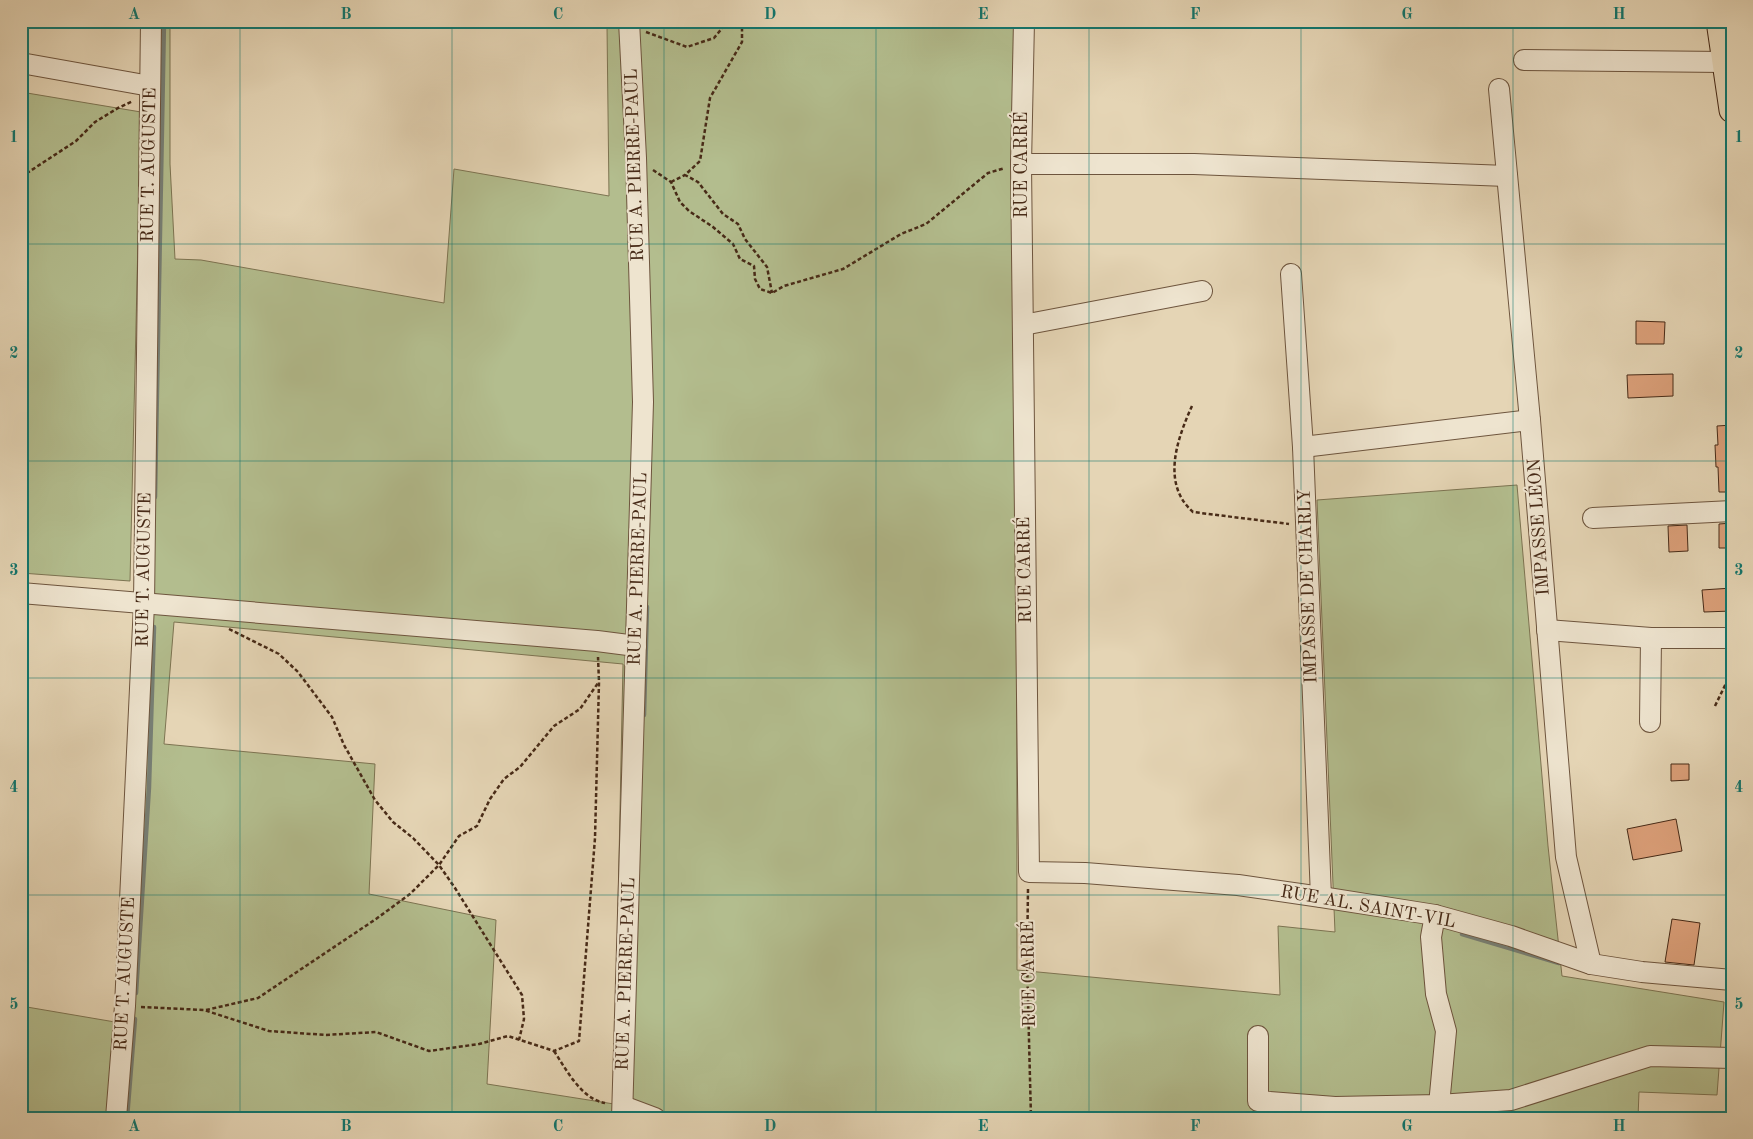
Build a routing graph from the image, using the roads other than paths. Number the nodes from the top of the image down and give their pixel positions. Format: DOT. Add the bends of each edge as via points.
graph roads {
  1 [pos="151,21"];
  2 [pos="1024,21"];
  3 [pos="1719,21"];
  4 [pos="629,24"];
  5 [pos="1524,60"];
  6 [pos="1724,62"];
  7 [pos="21,64"];
  8 [pos="1499,89"];
  9 [pos="150,90"];
  10 [pos="1732,110"];
  11 [pos="1021,164"];
  12 [pos="1507,176"];
  13 [pos="1292,274"];
  14 [pos="1202,291"];
  15 [pos="1023,325"];
  16 [pos="1530,420"];
  17 [pos="1303,447"];
  18 [pos="1732,511"];
  19 [pos="1593,518"];
  20 [pos="21,593"];
  21 [pos="144,604"];
  22 [pos="1547,630"];
  23 [pos="1652,638"];
  24 [pos="1732,638"];
  25 [pos="636,646"];
  26 [pos="1650,722"];
  27 [pos="1028,872"];
  28 [pos="1322,897"];
  29 [pos="1435,915"];
  30 [pos="1591,964"];
  31 [pos="1732,980"];
  32 [pos="1258,1036"];
  33 [pos="1732,1058"];
  34 [pos="1439,1105"];
  35 [pos="622,1112"];
  36 [pos="116,1118"];
  37 [pos="655,1118"];
  1 -- 9 [label="street, RUE T. AUGUSTE"];
  2 -- 11 [label="street, RUE CARRÉ"];
  3 -- 6 [label="main road"];
  4 -- 25 [label="street, RUE A. PIERRE-PAUL" via="643,402"];
  5 -- 6 [label="street"];
  6 -- 10 [label="main road"];
  7 -- 9 [label="street"];
  8 -- 12 [label="street, IMPASSE LÉON"];
  9 -- 21 [label="street, RUE T. AUGUSTE"];
  11 -- 12 [label="street" via="1194,164"];
  11 -- 15 [label="street, RUE CARRÉ"];
  12 -- 16 [label="street, IMPASSE LÉON"];
  13 -- 17 [label="street, IMPASSE DE CHARLY"];
  14 -- 15 [label="street"];
  15 -- 27 [label="street, RUE CARRÉ"];
  16 -- 17 [label="street"];
  16 -- 22 [label="street, IMPASSE LÉON"];
  17 -- 28 [label="street, IMPASSE DE CHARLY"];
  18 -- 19 [label="street"];
  20 -- 21 [label="street"];
  21 -- 25 [label="street"];
  21 -- 36 [label="street, RUE T. AUGUSTE"];
  22 -- 23 [label="street"];
  22 -- 30 [label="street, IMPASSE LÉON" via="1566,857"];
  23 -- 24 [label="street"];
  23 -- 26 [label="street"];
  25 -- 35 [label="street, RUE A. PIERRE-PAUL"];
  27 -- 28 [label="street, RUE AL. SAINT-VIL" via="1085,873 1238,885"];
  28 -- 29 [label="street, RUE AL. SAINT-VIL"];
  29 -- 30 [label="street, RUE AL. SAINT-VIL" via="1511,936"];
  29 -- 34 [label="street" via="1431,937 1436,994 1446,1031"];
  30 -- 31 [label="street, RUE AL. SAINT-VIL"];
  32 -- 34 [label="street" via="1258,1101 1335,1107"];
  33 -- 34 [label="street" via="1650,1056 1511,1100"];
  35 -- 37 [label="street"];
}
